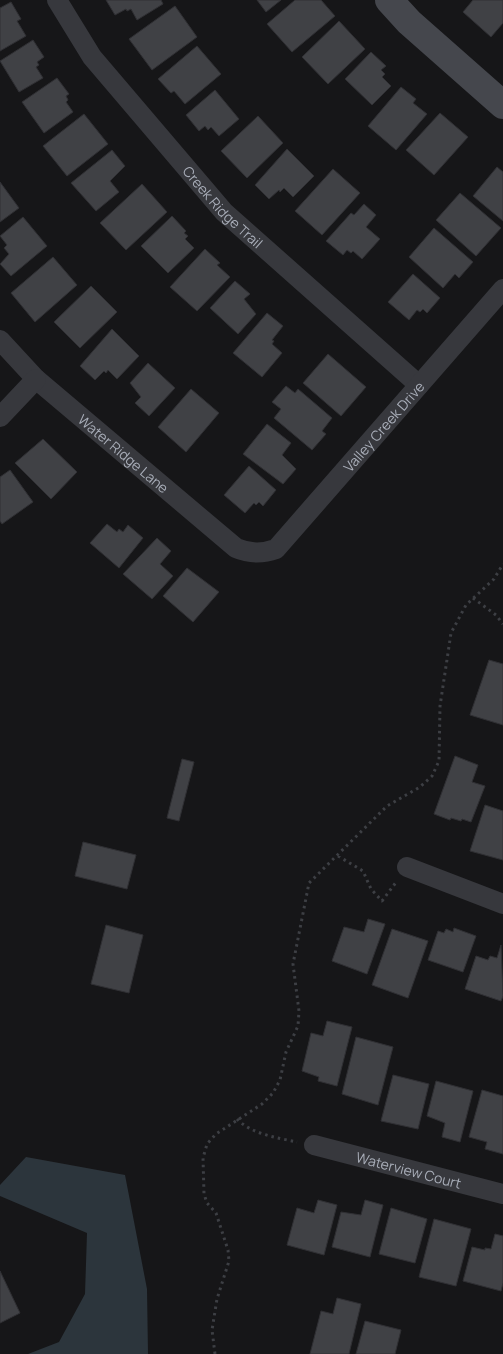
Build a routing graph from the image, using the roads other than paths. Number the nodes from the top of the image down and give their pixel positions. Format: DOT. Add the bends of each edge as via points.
graph roads {
  1 [pos="57,0"];
  2 [pos="389,0"];
  3 [pos="503,105"];
  4 [pos="503,289"];
  5 [pos="0,340"];
  6 [pos="36,379"];
  7 [pos="419,386"];
  8 [pos="0,417"];
  9 [pos="256,553"];
  10 [pos="407,867"];
  11 [pos="503,904"];
  12 [pos="314,1145"];
  13 [pos="503,1194"];
  1 -- 7 [label="street, Creek Ridge Trail" via="97,63 224,212"];
  2 -- 3 [label="street" via="409,22"];
  4 -- 7 [label="street, Valley Creek Drive"];
  5 -- 6 [label="street, Water Ridge Lane"];
  6 -- 8 [label="street"];
  6 -- 9 [label="street, Water Ridge Lane" via="236,548"];
  7 -- 9 [label="street, Valley Creek Drive" via="276,549"];
  10 -- 11 [label="street"];
  12 -- 13 [label="street, Waterview Court"];
}
